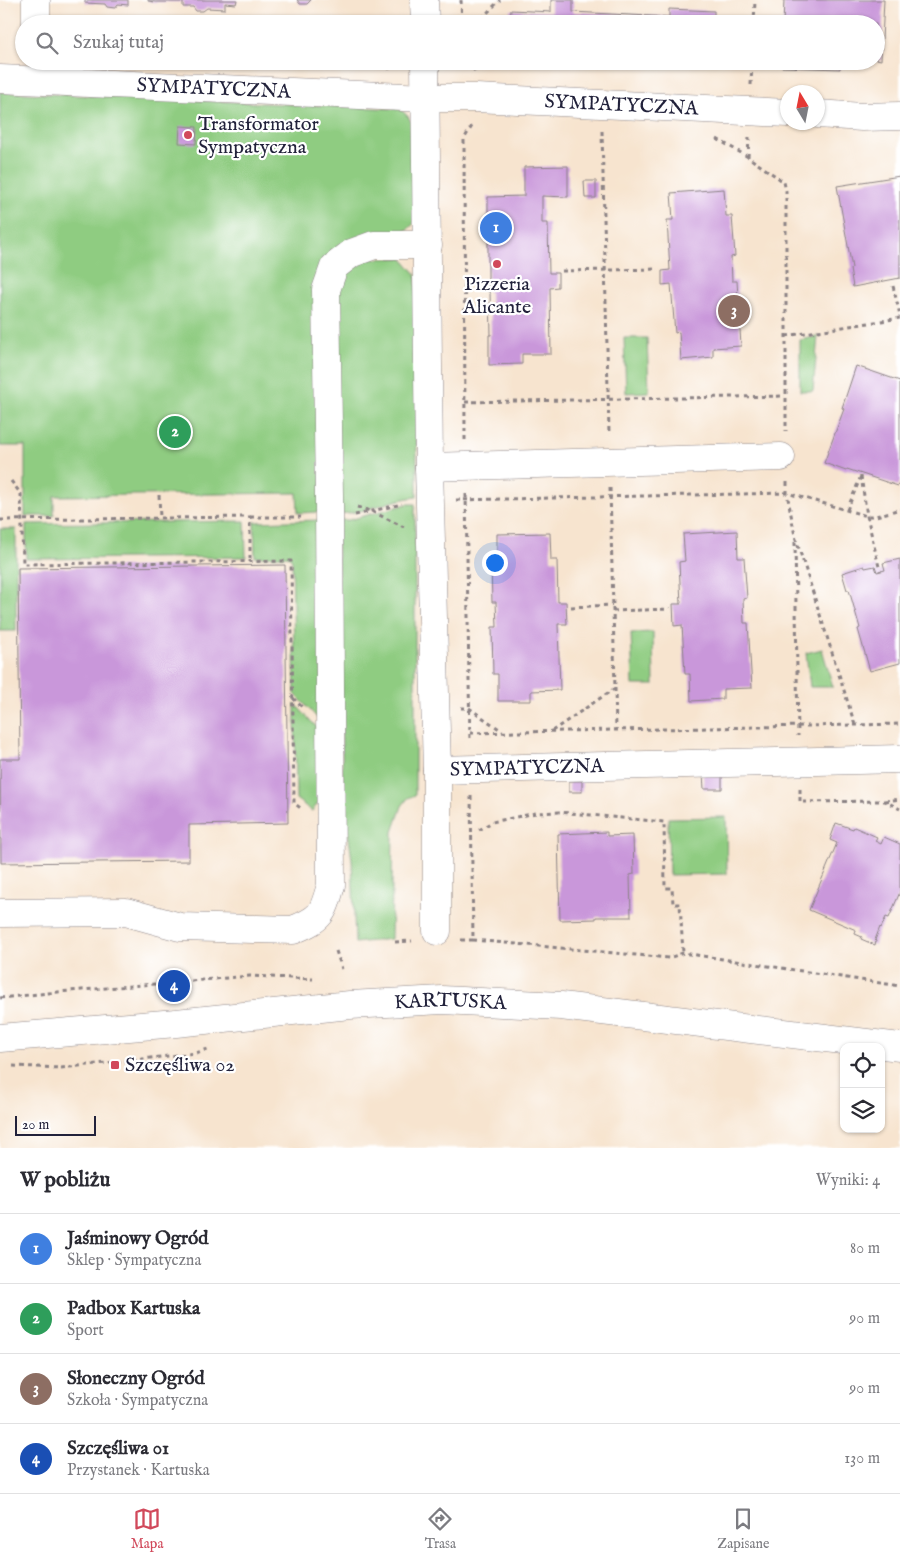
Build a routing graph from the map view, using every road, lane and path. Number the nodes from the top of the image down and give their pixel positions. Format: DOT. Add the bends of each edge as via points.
graph roads {
  1 [pos="36,0"];
  2 [pos="424,0"];
  3 [pos="461,0"];
  4 [pos="500,0"];
  5 [pos="755,0"];
  6 [pos="36,15"];
  7 [pos="424,15"];
  8 [pos="462,15"];
  9 [pos="485,15"];
  10 [pos="754,15"];
  11 [pos="425,70"];
  12 [pos="474,70"];
  13 [pos="752,70"];
  14 [pos="33,71"];
  15 [pos="476,73"];
  16 [pos="0,79"];
  17 [pos="751,86"];
  18 [pos="426,98"];
  19 [pos="780,113"];
  20 [pos="825,114"];
  21 [pos="900,116"];
  22 [pos="475,120"];
  23 [pos="602,122"];
  24 [pos="749,136"];
  25 [pos="711,138"];
  26 [pos="748,157"];
  27 [pos="428,245"];
  28 [pos="657,269"];
  29 [pos="605,270"];
  30 [pos="562,271"];
  31 [pos="893,286"];
  32 [pos="900,316"];
  33 [pos="786,336"];
  34 [pos="786,396"];
  35 [pos="608,398"];
  36 [pos="464,402"];
  37 [pos="784,455"];
  38 [pos="609,462"];
  39 [pos="430,466"];
  40 [pos="465,466"];
  41 [pos="11,481"];
  42 [pos="787,493"];
  43 [pos="159,495"];
  44 [pos="329,495"];
  45 [pos="610,498"];
  46 [pos="466,500"];
  47 [pos="430,502"];
  48 [pos="900,509"];
  49 [pos="847,510"];
  50 [pos="371,511"];
  51 [pos="348,516"];
  52 [pos="866,516"];
  53 [pos="250,517"];
  54 [pos="298,517"];
  55 [pos="160,518"];
  56 [pos="21,519"];
  57 [pos="0,520"];
  58 [pos="795,536"];
  59 [pos="432,552"];
  60 [pos="250,561"];
  61 [pos="880,571"];
  62 [pos="612,605"];
  63 [pos="571,606"];
  64 [pos="670,609"];
  65 [pos="613,611"];
  66 [pos="615,688"];
  67 [pos="293,698"];
  68 [pos="297,703"];
  69 [pos="469,708"];
  70 [pos="436,709"];
  71 [pos="900,724"];
  72 [pos="855,725"];
  73 [pos="798,726"];
  74 [pos="616,730"];
  75 [pos="552,731"];
  76 [pos="503,732"];
  77 [pos="470,733"];
  78 [pos="900,759"];
  79 [pos="471,769"];
  80 [pos="437,770"];
  81 [pos="800,788"];
  82 [pos="900,799"];
  83 [pos="885,801"];
  84 [pos="297,805"];
  85 [pos="900,809"];
  86 [pos="480,830"];
  87 [pos="0,913"];
  88 [pos="437,931"];
  89 [pos="473,940"];
  90 [pos="336,950"];
  91 [pos="683,953"];
  92 [pos="342,969"];
  93 [pos="900,986"];
  94 [pos="0,1038"];
  95 [pos="900,1047"];
  1 -- 6 [label="street"];
  2 -- 7 [label="street"];
  3 -- 8 [label="path"];
  4 -- 9 [label="path"];
  5 -- 10 [label="path"];
  11 -- 18 [label="street"];
  12 -- 15 [label="path"];
  13 -- 17 [label="path"];
  14 -- 16 [label="street, SYMPATYCZNA"];
  14 -- 18 [label="street, SYMPATYCZNA"];
  18 -- 19 [label="street, SYMPATYCZNA"];
  18 -- 27 [label="street, SYMPATYCZNA"];
  20 -- 21 [label="street"];
  22 -- 36 [label="path" via="464,139"];
  23 -- 29 [label="path"];
  24 -- 26 [label="path"];
  25 -- 26 [label="path" via="719,139"];
  26 -- 33 [label="path" via="784,182 786,191"];
  27 -- 39 [label="street, SYMPATYCZNA"];
  27 -- 44 [label="street" via="374,245 352,253 334,267 326,290"];
  28 -- 29 [label="path"];
  29 -- 30 [label="path"];
  29 -- 35 [label="path"];
  31 -- 32 [label="path"];
  32 -- 33 [label="path"];
  33 -- 34 [label="path"];
  34 -- 35 [label="path"];
  34 -- 37 [label="path"];
  35 -- 36 [label="path"];
  35 -- 38 [label="path"];
  36 -- 40 [label="path"];
  37 -- 38 [label="street"];
  37 -- 42 [label="path"];
  38 -- 40 [label="street"];
  38 -- 45 [label="path"];
  39 -- 40 [label="street"];
  39 -- 47 [label="street, SYMPATYCZNA"];
  40 -- 46 [label="path"];
  41 -- 56 [label="path" via="21,494"];
  42 -- 45 [label="path"];
  42 -- 49 [label="path"];
  42 -- 58 [label="path"];
  43 -- 55 [label="path"];
  44 -- 50 [label="path"];
  44 -- 87 [label="street" via="331,885 324,910 310,923 293,930 180,927 126,912"];
  45 -- 46 [label="path"];
  45 -- 62 [label="path"];
  46 -- 47 [label="path"];
  46 -- 69 [label="path"];
  47 -- 50 [label="path" via="409,502"];
  47 -- 59 [label="street, SYMPATYCZNA"];
  48 -- 52 [label="path"];
  49 -- 52 [label="path"];
  49 -- 52 [label="path" via="861,476"];
  50 -- 51 [label="path"];
  50 -- 59 [label="path" via="410,531"];
  52 -- 61 [label="path"];
  53 -- 54 [label="path"];
  53 -- 55 [label="path"];
  53 -- 60 [label="path"];
  55 -- 56 [label="path"];
  56 -- 57 [label="path"];
  56 -- 60 [label="path" via="23,564"];
  58 -- 72 [label="path"];
  58 -- 73 [label="path"];
  59 -- 70 [label="street, SYMPATYCZNA"];
  60 -- 67 [label="path" via="291,561"];
  62 -- 63 [label="path"];
  62 -- 65 [label="path"];
  64 -- 65 [label="path"];
  65 -- 66 [label="path"];
  66 -- 74 [label="path"];
  66 -- 75 [label="path"];
  67 -- 68 [label="path"];
  67 -- 84 [label="path" via="294,803"];
  69 -- 70 [label="path"];
  69 -- 76 [label="path"];
  69 -- 77 [label="path"];
  70 -- 80 [label="street, SYMPATYCZNA"];
  71 -- 72 [label="path"];
  72 -- 73 [label="path"];
  73 -- 74 [label="path"];
  74 -- 75 [label="path"];
  75 -- 76 [label="path"];
  76 -- 77 [label="path"];
  77 -- 79 [label="path"];
  78 -- 79 [label="street, SYMPATYCZNA"];
  79 -- 80 [label="street, SYMPATYCZNA"];
  80 -- 88 [label="street"];
  81 -- 83 [label="path" via="800,802"];
  82 -- 83 [label="path"];
  83 -- 85 [label="path"];
  86 -- 91 [label="path" via="492,822 558,812 664,822 665,888 672,888 673,904 680,904"];
  89 -- 91 [label="path" via="669,958"];
  90 -- 92 [label="path"];
  91 -- 93 [label="path"];
  94 -- 95 [label="street, KARTUSKA" via="350,1005 442,1000 562,1006"];
}
